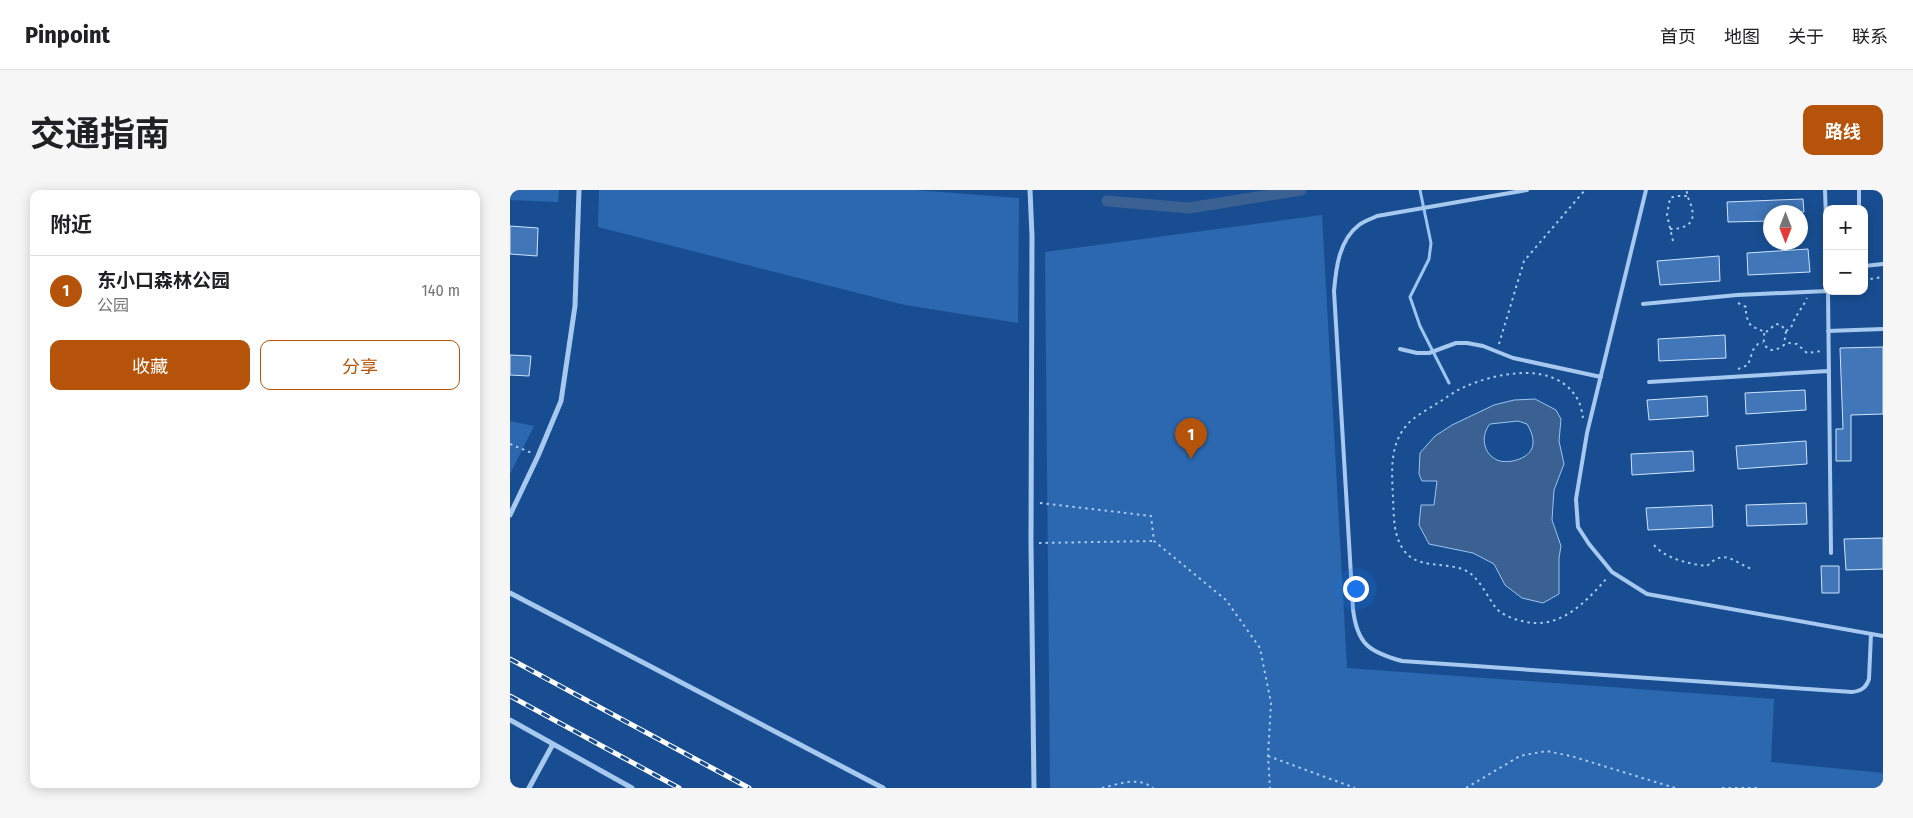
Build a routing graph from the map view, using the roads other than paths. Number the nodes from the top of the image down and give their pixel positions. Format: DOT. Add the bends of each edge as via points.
graph roads {
  1 [pos="579,190"];
  2 [pos="1030,190"];
  3 [pos="1527,190"];
  4 [pos="1646,190"];
  5 [pos="1826,190"];
  6 [pos="1859,190"];
  7 [pos="1826,205"];
  8 [pos="1859,205"];
  9 [pos="1883,264"];
  10 [pos="1868,266"];
  11 [pos="1823,291"];
  12 [pos="1827,295"];
  13 [pos="1643,304"];
  14 [pos="1883,329"];
  15 [pos="1828,331"];
  16 [pos="1400,349"];
  17 [pos="1828,371"];
  18 [pos="1601,377"];
  19 [pos="1649,382"];
  20 [pos="510,515"];
  21 [pos="1831,553"];
  22 [pos="510,593"];
  23 [pos="1871,634"];
  24 [pos="1883,636"];
  25 [pos="510,720"];
  26 [pos="553,744"];
  27 [pos="529,788"];
  28 [pos="632,788"];
  29 [pos="883,788"];
  30 [pos="1034,788"];
  1 -- 20 [label="street" via="575,306 561,401"];
  2 -- 30 [label="street"];
  3 -- 23 [label="lane" via="1377,216 1359,225 1346,238 1339,256 1334,291 1355,626 1360,639 1387,657 1402,661 1852,692 1860,691 1869,679"];
  4 -- 18 [label="lane"];
  5 -- 7 [label="lane"];
  6 -- 8 [label="lane"];
  9 -- 10 [label="lane"];
  11 -- 13 [label="lane"];
  12 -- 15 [label="lane"];
  14 -- 15 [label="lane"];
  15 -- 17 [label="lane"];
  16 -- 18 [label="lane" via="1429,353 1456,343 1467,343 1512,358"];
  17 -- 19 [label="lane"];
  17 -- 21 [label="lane"];
  18 -- 23 [label="lane" via="1576,499 1578,526 1612,572 1647,594"];
  22 -- 29 [label="street"];
  23 -- 24 [label="lane"];
  25 -- 26 [label="street"];
  26 -- 27 [label="street"];
  26 -- 28 [label="street"];
}
